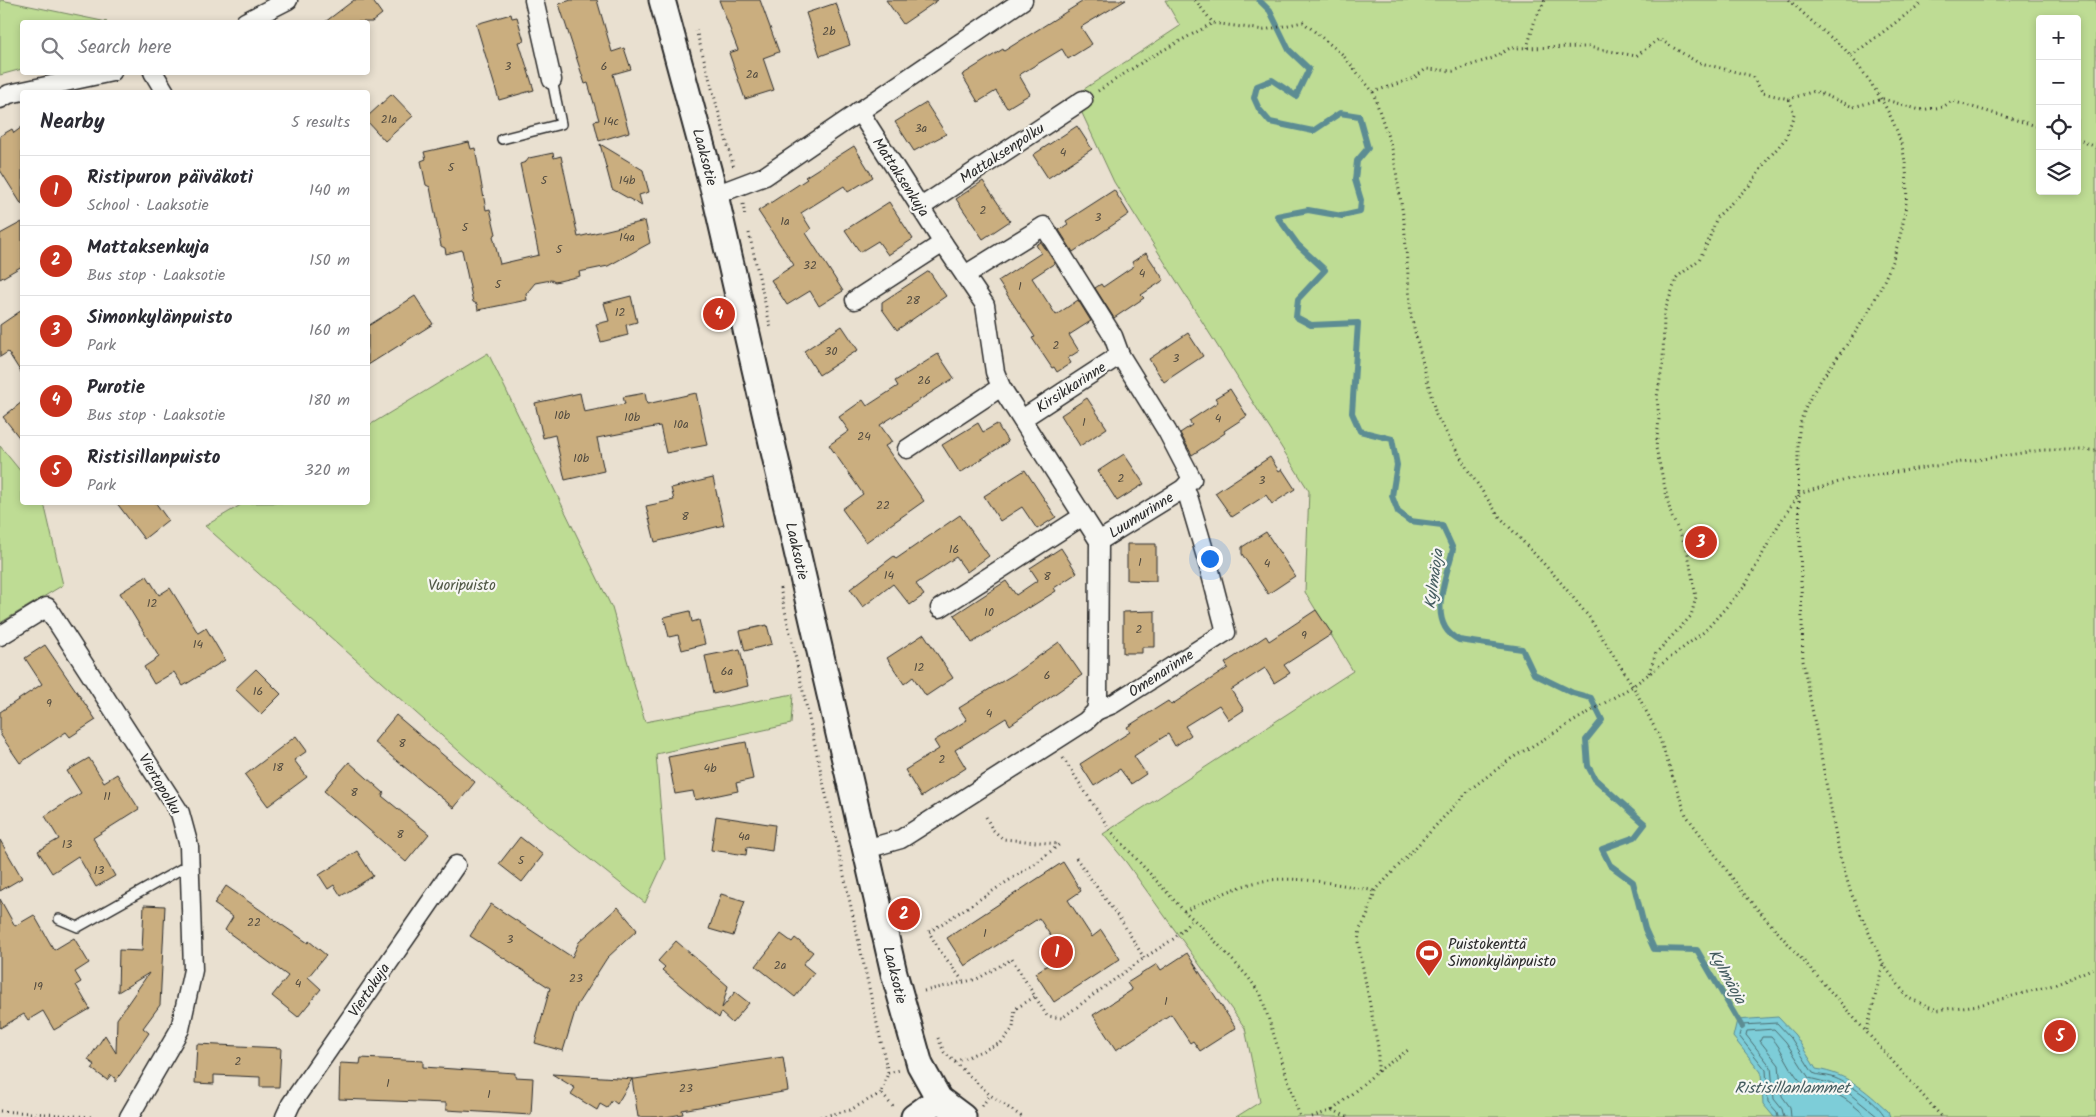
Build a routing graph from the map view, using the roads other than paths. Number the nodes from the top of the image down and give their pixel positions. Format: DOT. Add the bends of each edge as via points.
graph roads {
  1 [pos="288,0"];
  2 [pos="534,0"];
  3 [pos="662,0"];
  4 [pos="1023,0"];
  5 [pos="249,20"];
  6 [pos="98,75"];
  7 [pos="156,75"];
  8 [pos="552,80"];
  9 [pos="28,90"];
  10 [pos="164,90"];
  11 [pos="20,92"];
  12 [pos="0,99"];
  13 [pos="1084,100"];
  14 [pos="859,111"];
  15 [pos="502,139"];
  16 [pos="716,195"];
  17 [pos="921,207"];
  18 [pos="943,243"];
  19 [pos="965,275"];
  20 [pos="855,300"];
  21 [pos="1120,355"];
  22 [pos="1001,387"];
  23 [pos="1022,420"];
  24 [pos="907,449"];
  25 [pos="1183,489"];
  26 [pos="1083,516"];
  27 [pos="1099,541"];
  28 [pos="940,608"];
  29 [pos="0,636"];
  30 [pos="1096,711"];
  31 [pos="866,849"];
  32 [pos="190,864"];
  33 [pos="456,865"];
  34 [pos="58,919"];
  35 [pos="939,1100"];
  36 [pos="905,1114"];
  37 [pos="128,1117"];
  38 [pos="285,1117"];
  39 [pos="963,1117"];
  1 -- 5 [label="street"];
  2 -- 8 [label="street"];
  3 -- 16 [label="main road, Laaksotie"];
  4 -- 14 [label="street"];
  6 -- 9 [label="street"];
  7 -- 10 [label="street"];
  8 -- 15 [label="lane" via="562,124"];
  11 -- 12 [label="street"];
  13 -- 17 [label="street, Mattaksenpolku"];
  14 -- 16 [label="street" via="765,176"];
  14 -- 17 [label="street, Mattaksenkuja"];
  16 -- 31 [label="main road, Laaksotie"];
  17 -- 18 [label="street, Mattaksenkuja"];
  18 -- 19 [label="street, Mattaksenkuja"];
  18 -- 20 [label="street"];
  19 -- 21 [label="street" via="1044,226 1113,336"];
  19 -- 22 [label="street, Mattaksenkuja" via="985,305 995,372"];
  21 -- 23 [label="street, Kirsikkarinne"];
  21 -- 25 [label="street" via="1167,430 1192,479"];
  22 -- 23 [label="street, Mattaksenkuja"];
  22 -- 24 [label="street"];
  23 -- 26 [label="street, Mattaksenkuja"];
  25 -- 27 [label="street, Luumurinne"];
  25 -- 30 [label="street, Omenarinne" via="1188,496 1226,632 1113,704"];
  26 -- 27 [label="street, Mattaksenkuja"];
  26 -- 28 [label="street"];
  27 -- 30 [label="street"];
  29 -- 32 [label="street, Viertopolku" via="48,607 180,813"];
  30 -- 31 [label="street" via="1053,743 901,839"];
  31 -- 35 [label="main road, Laaksotie" via="894,973 920,1065"];
  32 -- 34 [label="lane" via="78,927"];
  32 -- 37 [label="street, Viertopolku" via="193,970 180,1029"];
  33 -- 38 [label="street, Viertokuja"];
  35 -- 36 [label="main road"];
  35 -- 39 [label="main road"];
}
